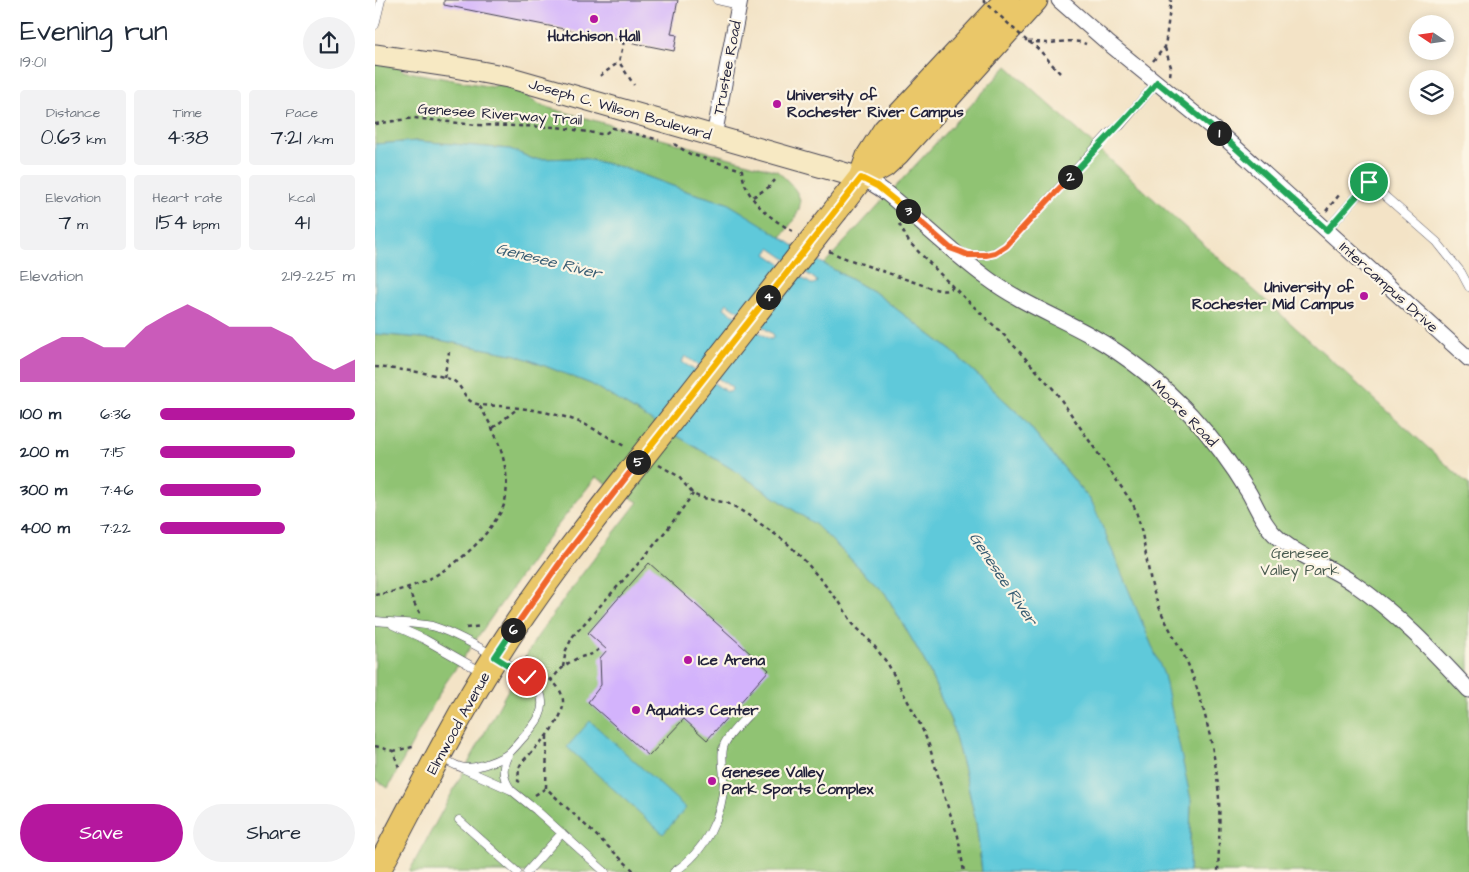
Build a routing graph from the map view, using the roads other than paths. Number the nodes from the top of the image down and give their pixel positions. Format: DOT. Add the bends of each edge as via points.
graph roads {
  1 [pos="381,0"];
  2 [pos="717,0"];
  3 [pos="1007,0"];
  4 [pos="1035,0"];
  5 [pos="740,2"];
  6 [pos="1061,3"];
  7 [pos="375,25"];
  8 [pos="375,55"];
  9 [pos="1162,81"];
  10 [pos="714,136"];
  11 [pos="861,178"];
  12 [pos="1327,230"];
  13 [pos="950,248"];
  14 [pos="1468,285"];
  15 [pos="1469,359"];
  16 [pos="375,621"];
  17 [pos="384,622"];
  18 [pos="490,665"];
  19 [pos="1469,690"];
  20 [pos="754,709"];
  21 [pos="512,750"];
  22 [pos="439,756"];
  23 [pos="462,768"];
  24 [pos="511,790"];
  25 [pos="459,820"];
  26 [pos="562,833"];
  27 [pos="377,872"];
  28 [pos="517,872"];
  29 [pos="527,872"];
  30 [pos="605,872"];
  31 [pos="674,872"];
  1 -- 7 [label="lane"];
  2 -- 5 [label="lane"];
  3 -- 11 [label="main road, Elmwood Avenue" via="885,132 869,156"];
  4 -- 11 [label="main road, Elmwood Avenue" via="898,152"];
  5 -- 10 [label="street, Trustee Road"];
  6 -- 9 [label="street, Intercampus Drive" via="1107,42"];
  8 -- 10 [label="street, Joseph C. Wilson Boulevard" via="508,77"];
  9 -- 12 [label="street, Intercampus Drive"];
  9 -- 13 [label="lane" via="1001,250 978,256"];
  10 -- 11 [label="street, Joseph C. Wilson Boulevard"];
  11 -- 13 [label="street, Moore Road" via="884,190"];
  11 -- 18 [label="main road, Elmwood Avenue, bridge" via="547,580"];
  12 -- 14 [label="lane" via="1369,182 1437,242"];
  12 -- 15 [label="street, Intercampus Drive"];
  13 -- 19 [label="street, Moore Road" via="997,286 1106,345 1159,384 1219,448 1273,533 1378,601"];
  16 -- 17 [label="lane"];
  17 -- 18 [label="lane"];
  17 -- 18 [label="lane" via="432,626 471,643"];
  18 -- 21 [label="lane" via="527,677 541,697 541,714 537,722"];
  18 -- 22 [label="main road, Elmwood Avenue"];
  20 -- 31 [label="lane" via="725,745 724,786 711,832 688,862"];
  21 -- 23 [label="lane" via="496,760"];
  21 -- 24 [label="lane" via="503,769"];
  22 -- 23 [label="lane"];
  22 -- 27 [label="main road, Elmwood Avenue"];
  23 -- 24 [label="lane"];
  24 -- 26 [label="lane"];
  25 -- 28 [label="lane"];
  26 -- 29 [label="lane"];
  26 -- 30 [label="lane"];
}
